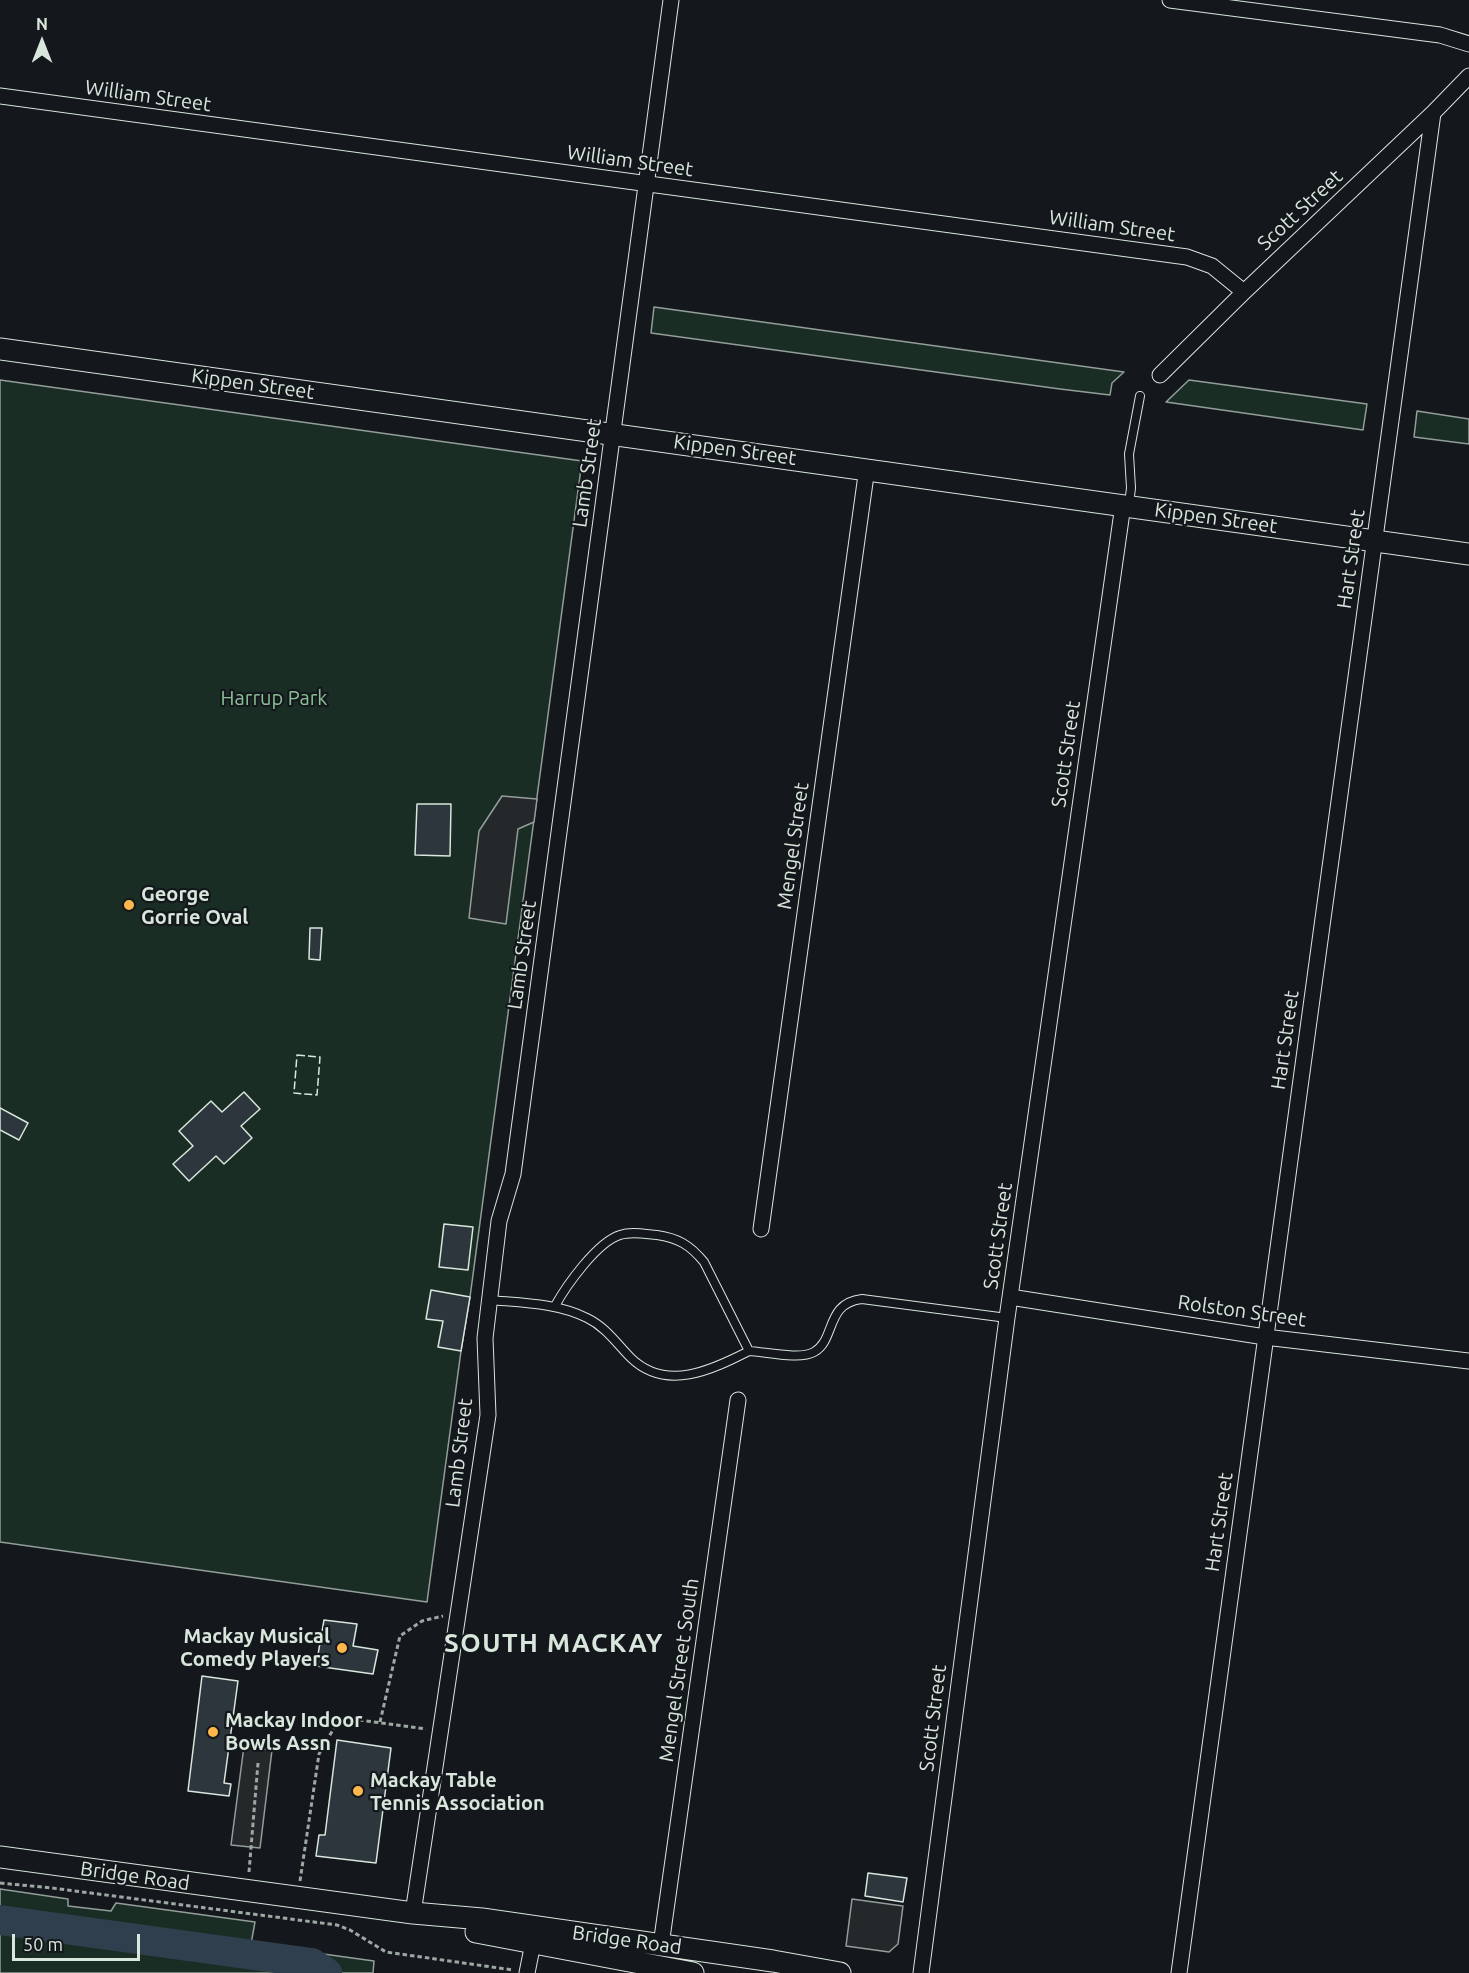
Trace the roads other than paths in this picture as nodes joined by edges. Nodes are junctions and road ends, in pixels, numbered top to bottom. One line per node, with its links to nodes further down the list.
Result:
1 (671, 0): 7 (street, Lamb Street)
2 (1170, 0): 3 (street)
3 (1469, 44)
4 (1469, 76): 6 (street, Scott Street)
5 (0, 96): 7 (street, William Street)
6 (1433, 113): 8 (street, Scott Street); 15 (street, Hart Street)
7 (647, 185): 8 (street, William Street); 12 (street, Lamb Street)
8 (1244, 292): 10 (street, Scott Street)
9 (0, 348): 12 (street, Kippen Street)
10 (1160, 375)
11 (1140, 396): 14 (lane, Scott Street)
12 (614, 434): 13 (street, Kippen Street); 19 (street, Lamb Street)
13 (867, 468): 14 (street, Kippen Street); 17 (street, Mengel Street)
14 (1126, 506): 15 (street, Kippen Street); 18 (street, Scott Street)
15 (1375, 540): 16 (street, Kippen Street); 22 (street, Hart Street)
16 (1469, 554)
17 (761, 1229)
18 (1010, 1297): 21 (street, Scott Street); 22 (street, Rolston Street)
19 (489, 1300): 20 (lane); 27 (street, Lamb Street)
20 (555, 1306): 23 (lane); 23 (lane)
21 (1007, 1318): 23 (lane); 34 (street, Scott Street)
22 (1265, 1336): 24 (street, Rolston Street); 35 (street, Hart Street)
23 (749, 1351)
24 (1469, 1360)
25 (738, 1400): 29 (street, Mengel Street South)
26 (0, 1857): 27 (street, Bridge Road)
27 (412, 1913): 28 (street, Bridge Road)
28 (535, 1935): 29 (street, Bridge Road); 30 (street, Bridge Road); 31 (street)
29 (661, 1945): 30 (street); 33 (street, Bridge Road)
30 (657, 1966): 32 (street, Bridge Road)
31 (527, 1972)
32 (693, 1973)
33 (840, 1973)
34 (921, 1973)
35 (1179, 1973)

